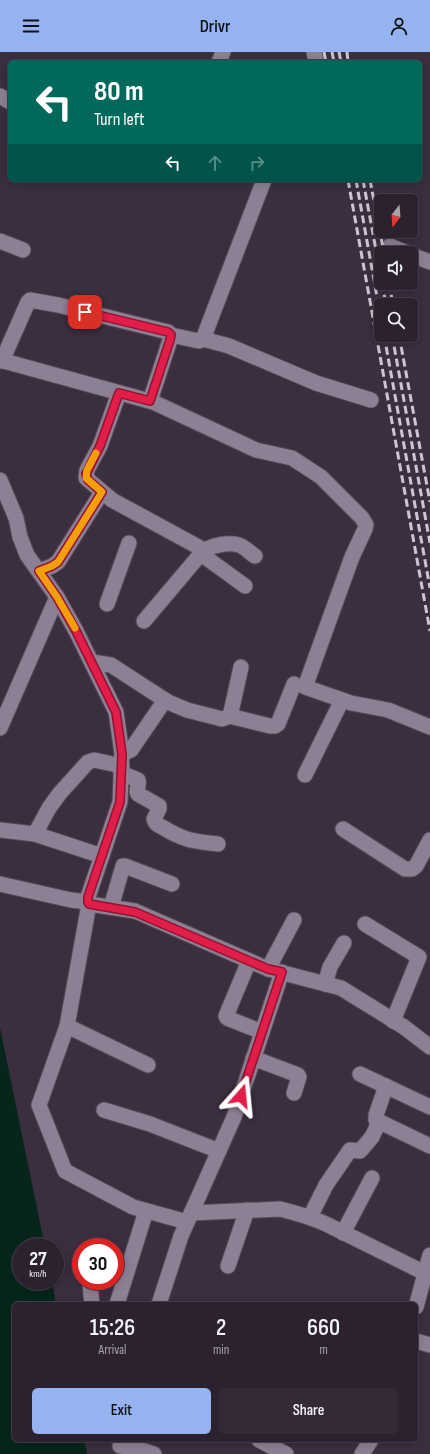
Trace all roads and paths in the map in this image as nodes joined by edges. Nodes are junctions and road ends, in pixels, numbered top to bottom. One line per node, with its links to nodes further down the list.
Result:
1 (263, 182): 7 (street)
2 (0, 241): 3 (street)
3 (23, 250)
4 (418, 258): 5 (street)
5 (430, 262)
6 (171, 335): 7 (street); 8 (street); 11 (street)
7 (204, 339): 10 (street)
8 (1, 361): 9 (street)
9 (119, 393): 11 (street); 13 (street)
10 (371, 400)
11 (150, 401): 28 (street)
12 (0, 480): 15 (street)
13 (102, 492): 17 (street); 19 (street)
14 (0, 510): 15 (street)
15 (16, 518): 19 (street)
16 (129, 543): 22 (street)
17 (202, 552): 18 (street); 20 (street); 23 (street)
18 (255, 556)
19 (39, 571): 21 (street)
20 (245, 586)
21 (57, 597): 24 (street); 31 (street)
22 (107, 604)
23 (144, 622)
24 (92, 662): 27 (street); 32 (street)
25 (242, 667): 29 (street)
26 (294, 684): 29 (street)
27 (165, 700): 29 (street); 32 (street)
28 (342, 700): 30 (street); 33 (street)
29 (229, 716)
30 (430, 727)
31 (0, 728)
32 (122, 764): 36 (street); 38 (street); 39 (street)
33 (305, 775)
34 (343, 829): 37 (street)
35 (0, 830): 36 (street)
36 (35, 834): 39 (street)
37 (430, 840)
38 (218, 844)
39 (102, 856): 42 (street)
40 (0, 884): 42 (street)
41 (172, 884): 43 (street)
42 (88, 903): 43 (street); 51 (street)
43 (111, 908): 47 (street)
44 (294, 920): 48 (street)
45 (365, 924): 50 (street)
46 (344, 943): 49 (street)
47 (249, 961): 48 (street); 52 (street)
48 (275, 971): 49 (street); 52 (street)
49 (325, 984): 50 (street)
50 (393, 1021): 53 (street)
51 (67, 1026): 55 (street); 66 (street)
52 (262, 1032): 54 (street)
53 (430, 1047)
54 (254, 1058): 58 (street); 63 (street)
55 (148, 1065)
56 (360, 1074): 57 (street)
57 (386, 1086): 59 (street); 61 (street)
58 (294, 1094)
59 (430, 1107)
60 (104, 1110): 63 (street)
61 (379, 1122): 62 (street); 68 (street)
62 (430, 1146)
63 (219, 1151): 67 (street)
64 (372, 1178): 69 (street)
65 (247, 1210): 67 (street); 68 (street); 71 (street)
66 (146, 1211): 67 (street); 75 (street)
67 (189, 1217): 76 (street)
68 (310, 1217): 69 (street)
69 (344, 1233): 72 (street)
70 (430, 1255): 72 (street)
71 (228, 1266)
72 (425, 1273): 77 (street)
73 (91, 1290): 74 (street)
74 (92, 1302)
75 (118, 1302)
76 (160, 1302)
77 (417, 1302)
78 (418, 1342): 79 (street)
79 (430, 1345)
80 (263, 1442): 84 (street)
81 (370, 1442): 85 (street)
82 (120, 1447): 83 (street)
83 (154, 1454)
84 (286, 1454)
85 (362, 1454)

